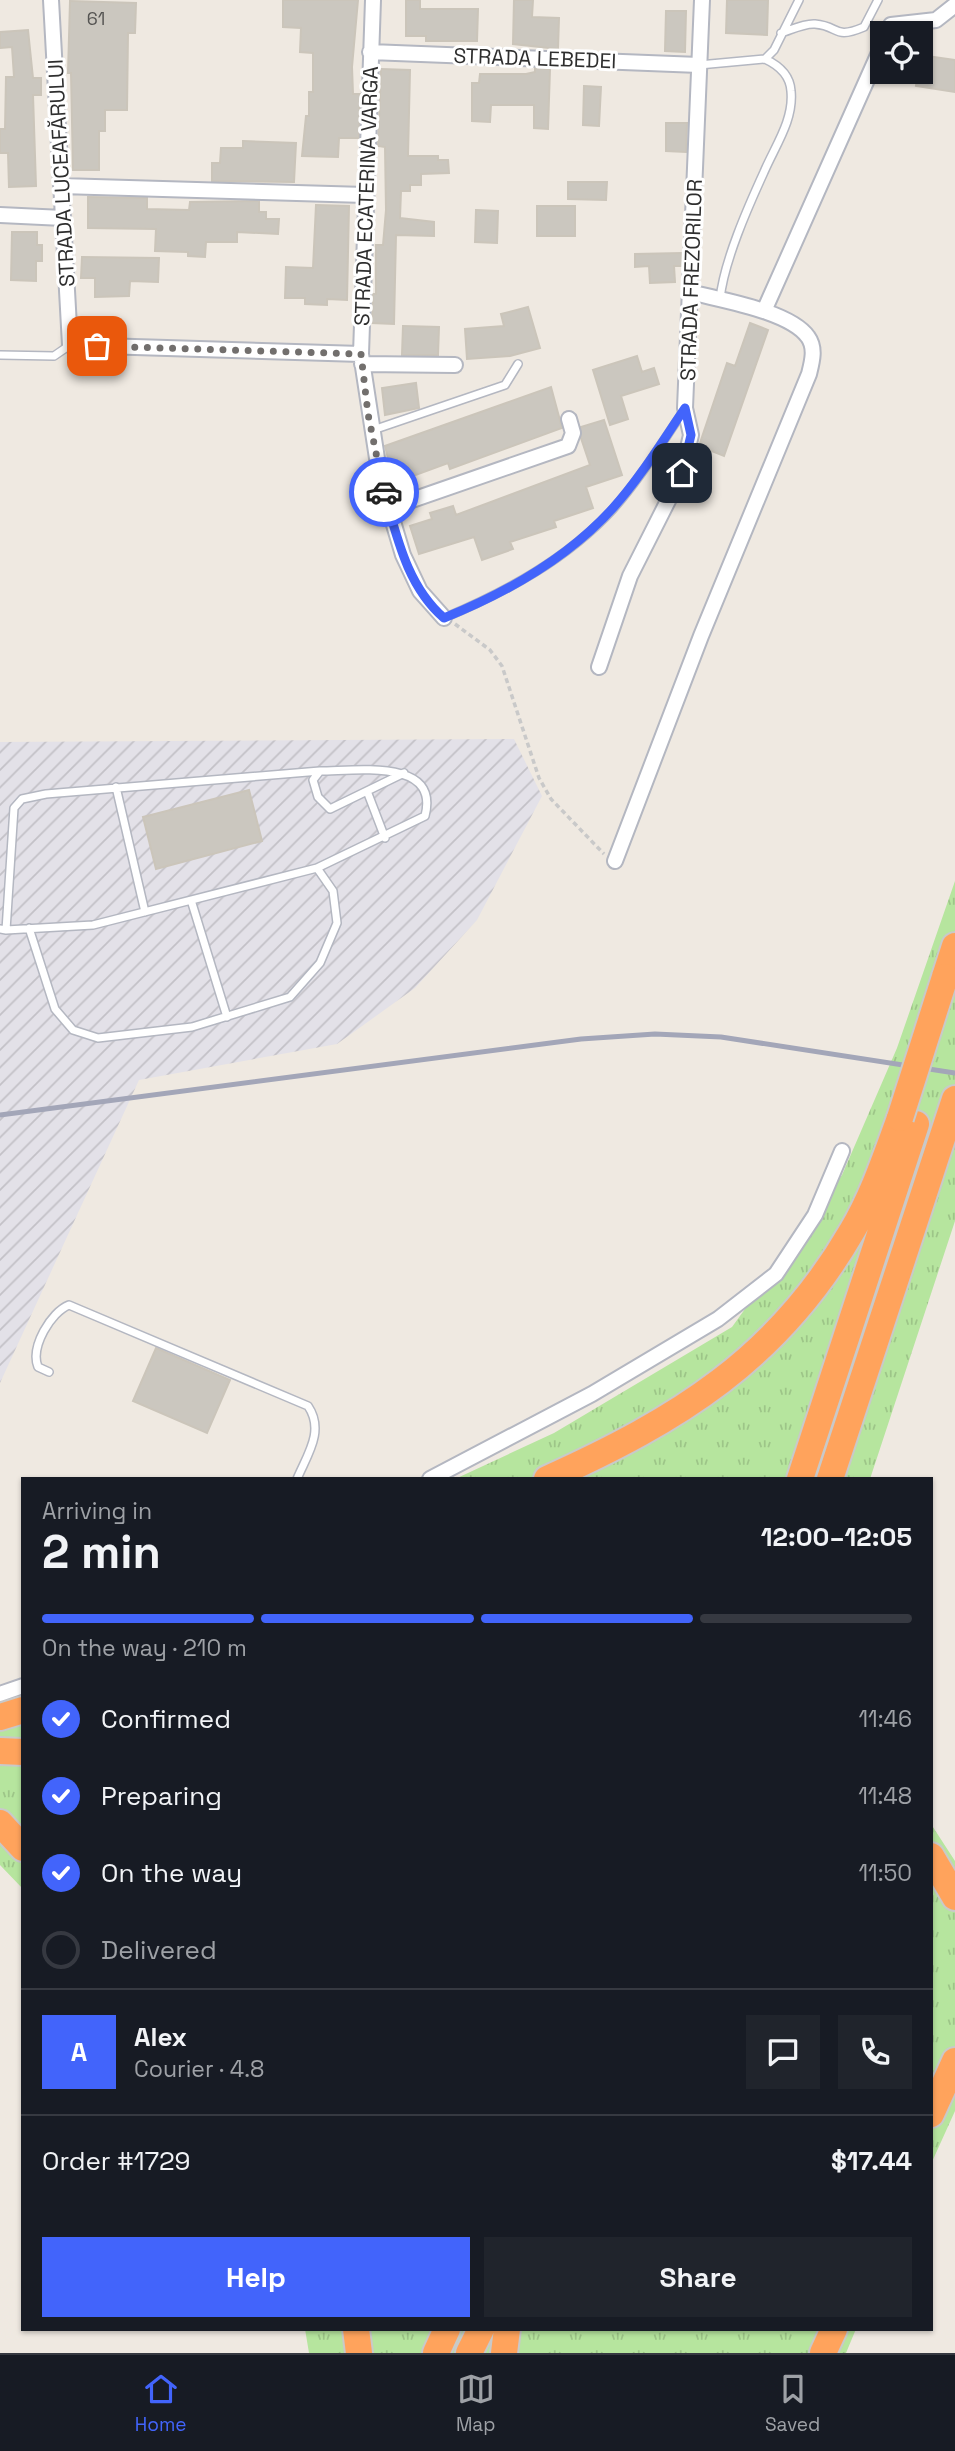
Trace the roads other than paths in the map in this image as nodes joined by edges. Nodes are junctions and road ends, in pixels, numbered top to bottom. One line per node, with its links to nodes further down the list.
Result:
1 (51, 0): 13 (street, STRADA LUCEAFĂRULUI)
2 (373, 0): 9 (street, STRADA ECATERINA VARGA)
3 (702, 0): 11 (street, STRADA FREZORILOR)
4 (799, 0): 8 (lane)
5 (878, 0): 8 (lane)
6 (955, 5): 7 (street)
7 (927, 21)
8 (780, 33): 10 (lane)
9 (370, 52): 11 (street, STRADA LEBEDEI); 14 (street, STRADA ECATERINA VARGA)
10 (765, 59): 11 (lane); 18 (lane)
11 (699, 65): 17 (street, STRADA FREZORILOR)
12 (870, 73): 19 (street)
13 (61, 186): 14 (street); 16 (street, STRADA LUCEAFĂRULUI)
14 (365, 195): 22 (street, STRADA ECATERINA VARGA)
15 (0, 215): 16 (street)
16 (63, 218): 20 (street, STRADA LUCEAFĂRULUI)
17 (691, 292): 18 (street); 25 (street, STRADA FREZORILOR)
18 (720, 300): 19 (street)
19 (764, 311): 36 (street)
20 (70, 345): 21 (lane); 22 (street, STRADA ECATERINA VARGA)
21 (0, 355)
22 (362, 359): 24 (street); 27 (street)
23 (518, 364): 27 (lane)
24 (456, 365)
25 (685, 408): 29 (lane); 30 (street, STRADA FREZORILOR)
26 (569, 419): 28 (street)
27 (371, 430): 28 (street)
28 (389, 508): 29 (street)
29 (444, 618)
30 (599, 667)
31 (320, 771): 32 (lane); 33 (lane); 34 (lane)
32 (404, 772): 34 (lane); 35 (lane)
33 (116, 787): 39 (lane); 41 (lane)
34 (367, 790): 35 (lane)
35 (385, 838): 37 (lane)
36 (615, 861)
37 (317, 868): 38 (lane); 44 (lane)
38 (191, 900): 39 (lane); 44 (lane)
39 (145, 912): 40 (lane)
40 (29, 928): 41 (lane); 44 (lane)
41 (3, 930)
42 (955, 946): 43 (highway)
43 (950, 989): 46 (highway)
44 (227, 1017)
45 (955, 1099): 47 (highway)
46 (908, 1120): 52 (highway); 53 (highway)
47 (950, 1139): 54 (highway); 55 (highway)
48 (842, 1151): 51 (street)
49 (49, 1372): 50 (lane)
50 (298, 1477)
51 (434, 1477)
52 (551, 1477)
53 (801, 1477)
54 (831, 1477)
55 (847, 1477)
56 (21, 1687): 57 (street)
57 (0, 1694)
58 (21, 1711): 59 (highway)
59 (0, 1717)
60 (0, 1752): 61 (highway)
61 (21, 1752)
62 (0, 1824): 63 (highway)
63 (21, 1846)
64 (933, 1859): 65 (highway)
65 (955, 1897)
66 (955, 2062): 67 (highway)
67 (933, 2111)
68 (356, 2331): 73 (highway)
69 (446, 2331): 74 (highway)
70 (480, 2331): 75 (highway)
71 (507, 2331): 76 (highway)
72 (833, 2331): 77 (highway)
73 (359, 2353)
74 (436, 2353)
75 (469, 2353)
76 (504, 2353)
77 (823, 2353)

